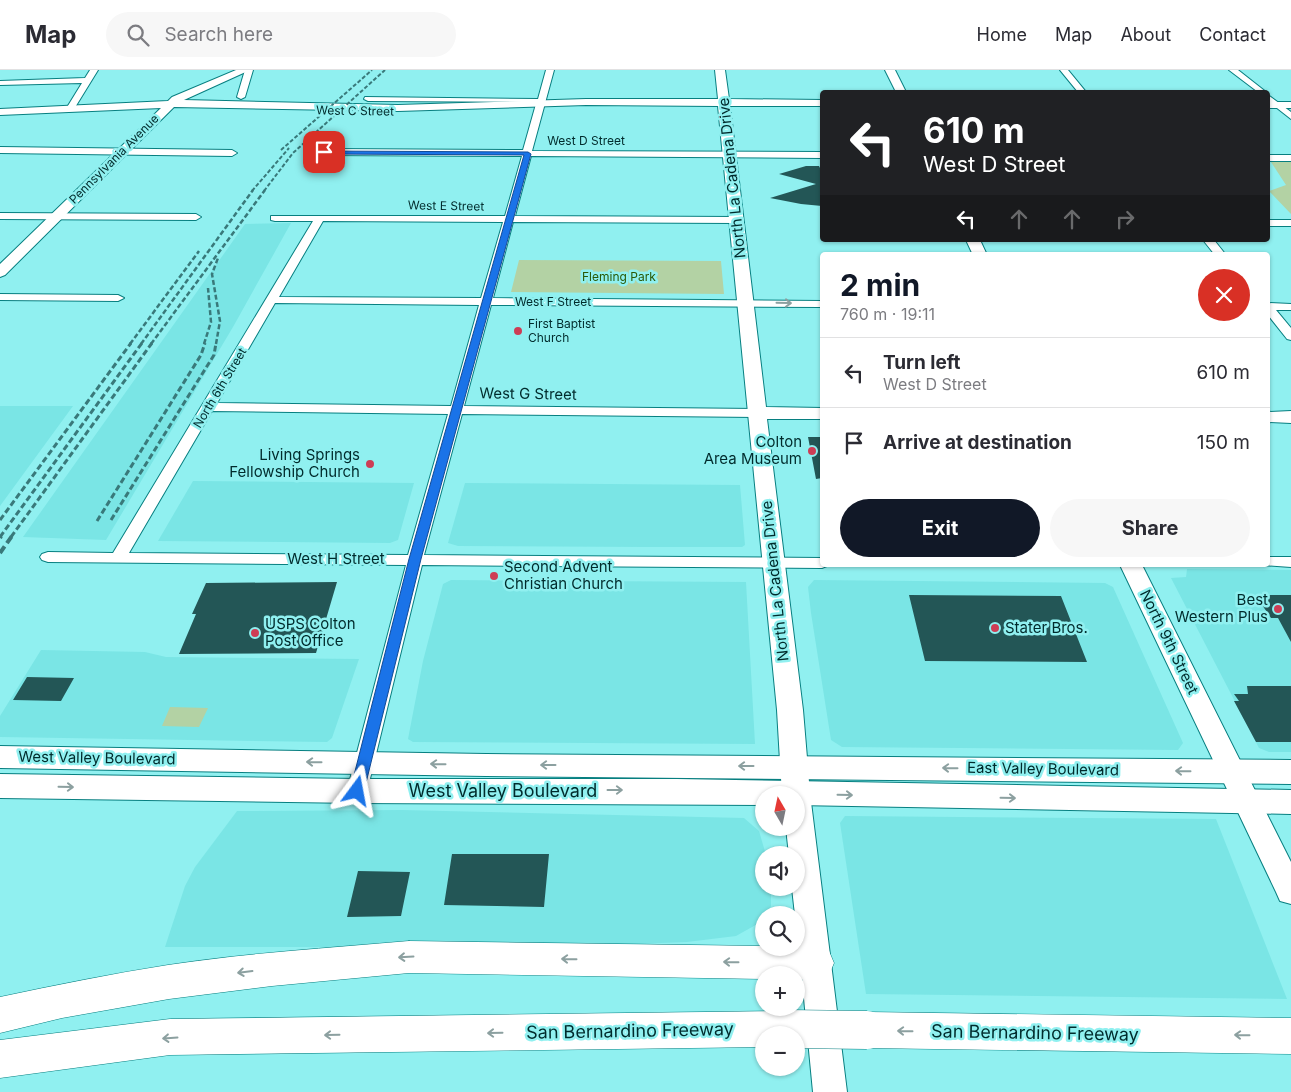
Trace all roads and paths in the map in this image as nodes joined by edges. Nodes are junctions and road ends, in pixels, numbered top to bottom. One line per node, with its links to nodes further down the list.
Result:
1 (94, 70): 9 (street)
2 (245, 70): 11 (street, Pennsylvania Avenue)
3 (249, 70): 15 (street)
4 (550, 70): 19 (street)
5 (720, 70): 17 (street, North La Cadena Drive)
6 (890, 70): 12 (street)
7 (1064, 70): 13 (street)
8 (1234, 70): 14 (street)
9 (87, 80): 10 (street); 24 (street)
10 (0, 83)
11 (200, 89): 21 (street); 22 (street, Pennsylvania Avenue)
12 (900, 90)
13 (1080, 90)
14 (1259, 90)
15 (241, 97)
16 (368, 99): 19 (street)
17 (723, 102): 19 (street, West C Street); 20 (street, West C Street); 32 (street, North La Cadena Drive)
18 (1271, 102): 23 (street); 26 (street)
19 (541, 103): 21 (street, West C Street); 22 (street, West C Street); 31 (street)
20 (820, 103)
21 (207, 104): 22 (street, West C Street)
22 (169, 105): 24 (street, West C Street); 28 (street, Pennsylvania Avenue)
23 (1291, 105)
24 (70, 109): 25 (street, West C Street)
25 (0, 112)
26 (1291, 116)
27 (0, 150): 28 (street)
28 (123, 151): 30 (street); 37 (street, Pennsylvania Avenue)
29 (324, 152): 31 (street, West D Street)
30 (232, 153)
31 (528, 154): 32 (street, West D Street); 41 (street)
32 (729, 155): 33 (street, West D Street); 42 (street, North La Cadena Drive)
33 (820, 155)
34 (1270, 158): 35 (street)
35 (1291, 158)
36 (0, 216): 37 (street)
37 (56, 216): 38 (street); 47 (street, Pennsylvania Avenue)
38 (196, 217)
39 (275, 218): 40 (street, West E Street)
40 (320, 218): 41 (street, West E Street); 50 (street, North 6th Street)
41 (510, 219): 42 (street, West E Street); 51 (street)
42 (736, 220): 52 (street, North La Cadena Drive)
43 (1270, 223): 44 (street)
44 (1291, 223)
45 (1210, 242): 46 (street)
46 (1218, 252)
47 (0, 272)
48 (0, 297): 49 (street)
49 (118, 298)
50 (272, 300): 51 (street, West F Street); 58 (street, North 6th Street)
51 (488, 302): 52 (street, West F Street); 59 (street)
52 (745, 303): 53 (street, West F Street, one-way to 53); 60 (street, North La Cadena Drive)
53 (820, 304)
54 (1291, 306): 55 (street)
55 (1270, 307)
56 (1270, 310): 57 (street)
57 (1291, 336)
58 (209, 407): 59 (street, West G Street); 65 (street, North 6th Street)
59 (457, 410): 60 (street, West G Street); 66 (street)
60 (757, 413): 61 (street); 69 (street, North La Cadena Drive)
61 (820, 413)
62 (1270, 417): 63 (street)
63 (1291, 417)
64 (48, 557): 65 (street, West H Street)
65 (118, 558): 66 (street, West H Street)
66 (415, 559): 69 (street, West H Street); 77 (street)
67 (1270, 562): 68 (street)
68 (1291, 562)
69 (774, 564): 70 (street, West H Street); 78 (street, North La Cadena Drive)
70 (820, 564)
71 (1132, 567): 75 (street, North 9th Street)
72 (0, 757): 73 (main road, West Valley Boulevard)
73 (94, 758): 74 (main road); 77 (main road, West Valley Boulevard, one-way to 73)
74 (0, 767)
75 (1232, 772): 76 (main road, East Valley Boulevard); 78 (main road, East Valley Boulevard, one-way to 78); 80 (street, North 9th Street)
76 (1291, 772)
77 (360, 777): 78 (main road, West Valley Boulevard); 79 (main road, West Valley Boulevard, one-way to 77)
78 (796, 780): 80 (main road, East Valley Boulevard, one-way to 80); 83 (street, North La Cadena Drive)
79 (0, 786)
80 (1247, 802): 81 (main road, East Valley Boulevard); 82 (street, North 9th Street)
81 (1291, 802)
82 (1291, 892)
83 (815, 963): 84 (highway, one-way to 84); 87 (street, North La Cadena Drive)
84 (0, 1015)
85 (1291, 1036): 86 (highway, San Bernardino Freeway, one-way to 86, bridge)
86 (0, 1059)
87 (830, 1092)

